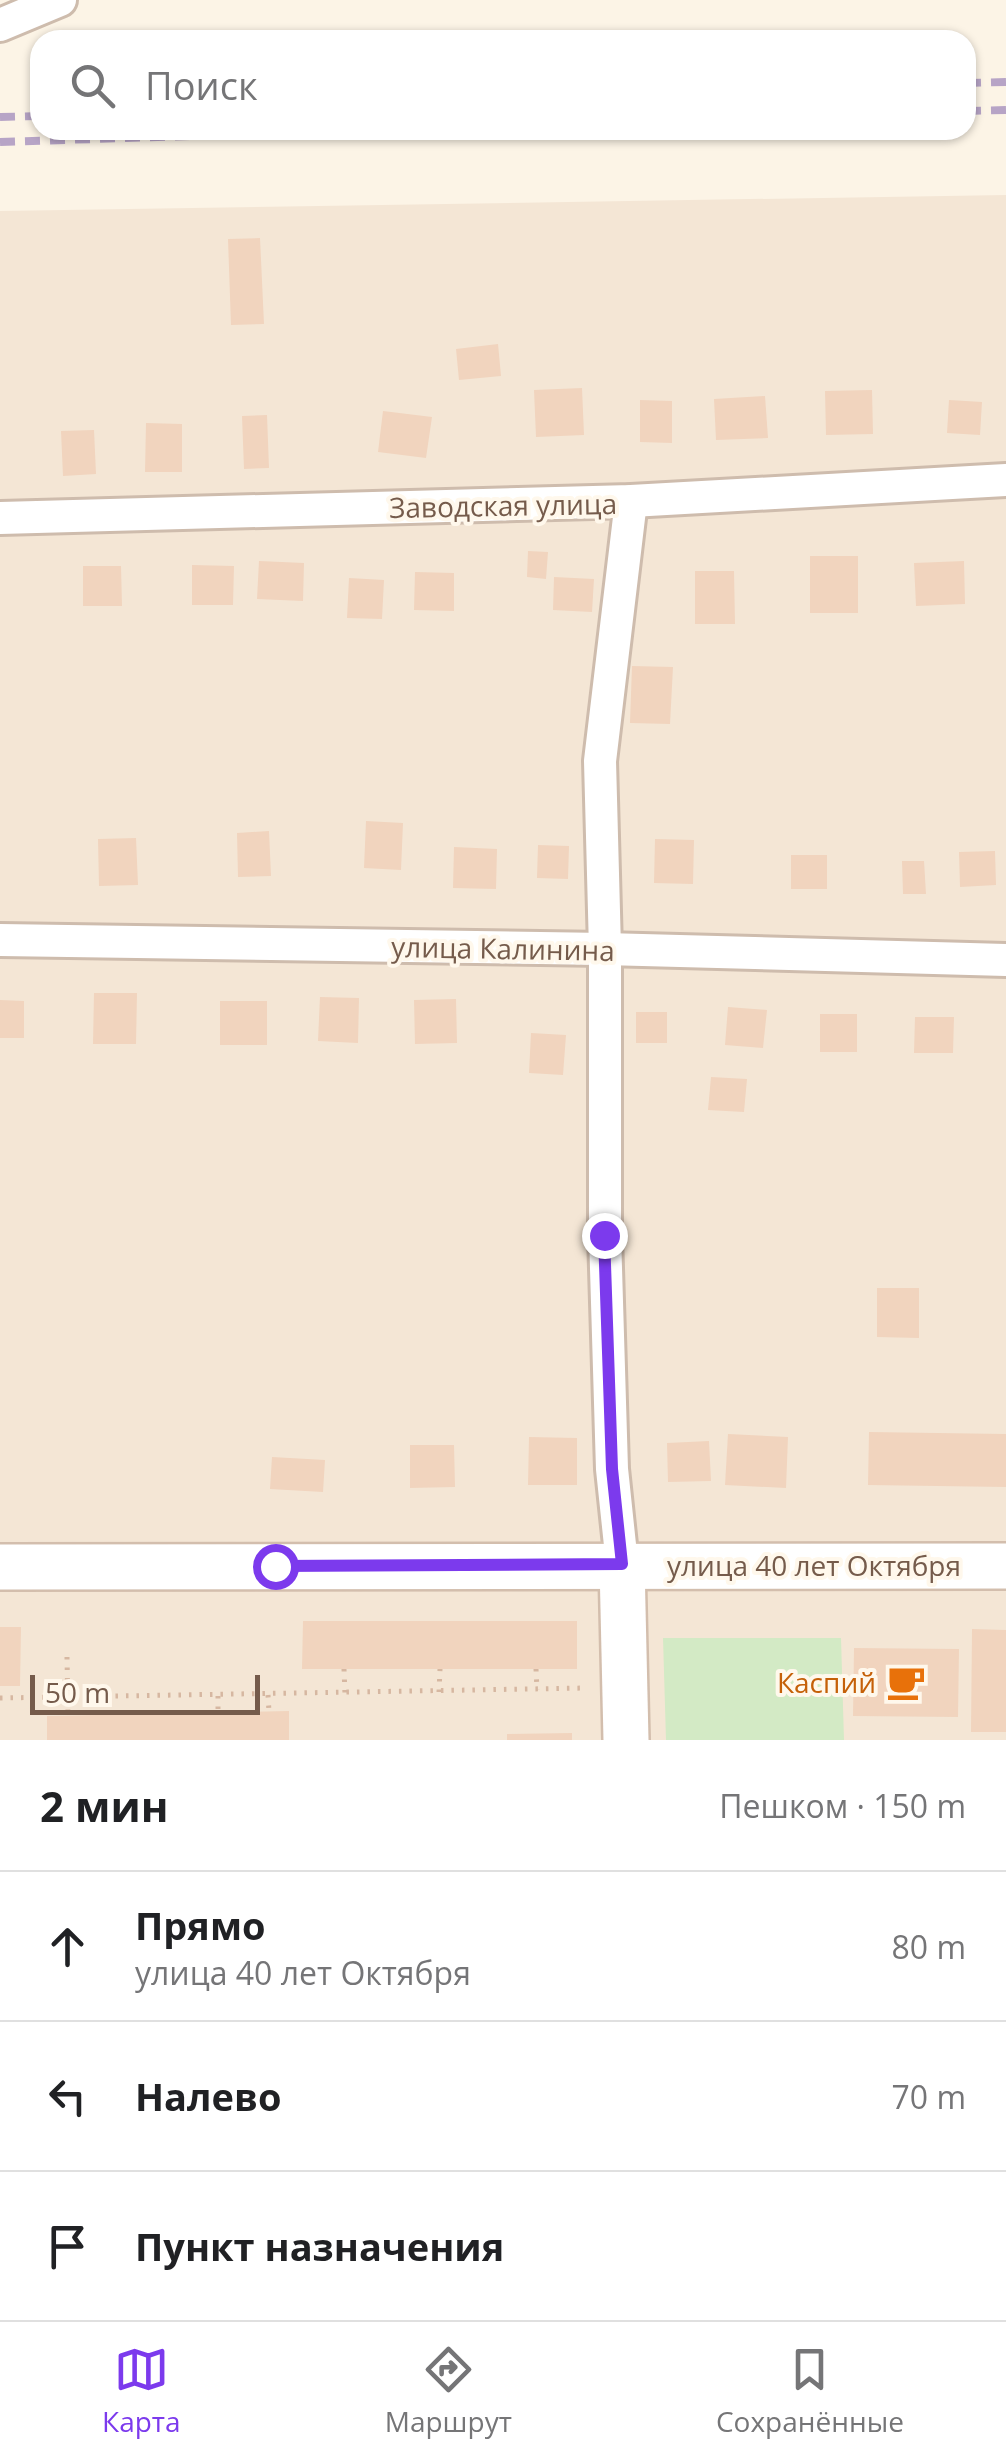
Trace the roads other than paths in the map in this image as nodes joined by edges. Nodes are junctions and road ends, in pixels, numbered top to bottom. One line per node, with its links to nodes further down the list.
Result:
1 (60, 0): 2 (street)
2 (0, 25)
3 (1006, 480): 4 (street, Заводская улица)
4 (631, 501): 5 (street, Заводская улица); 7 (street)
5 (0, 518)
6 (0, 940): 7 (street, улица Калинина)
7 (604, 949): 8 (street, улица Калинина); 9 (street)
8 (1006, 960)
9 (622, 1564): 10 (street, улица 40 лет Октября); 11 (street, улица 40 лет Октября); 12 (street)
10 (1006, 1566)
11 (0, 1568)
12 (626, 1740)

